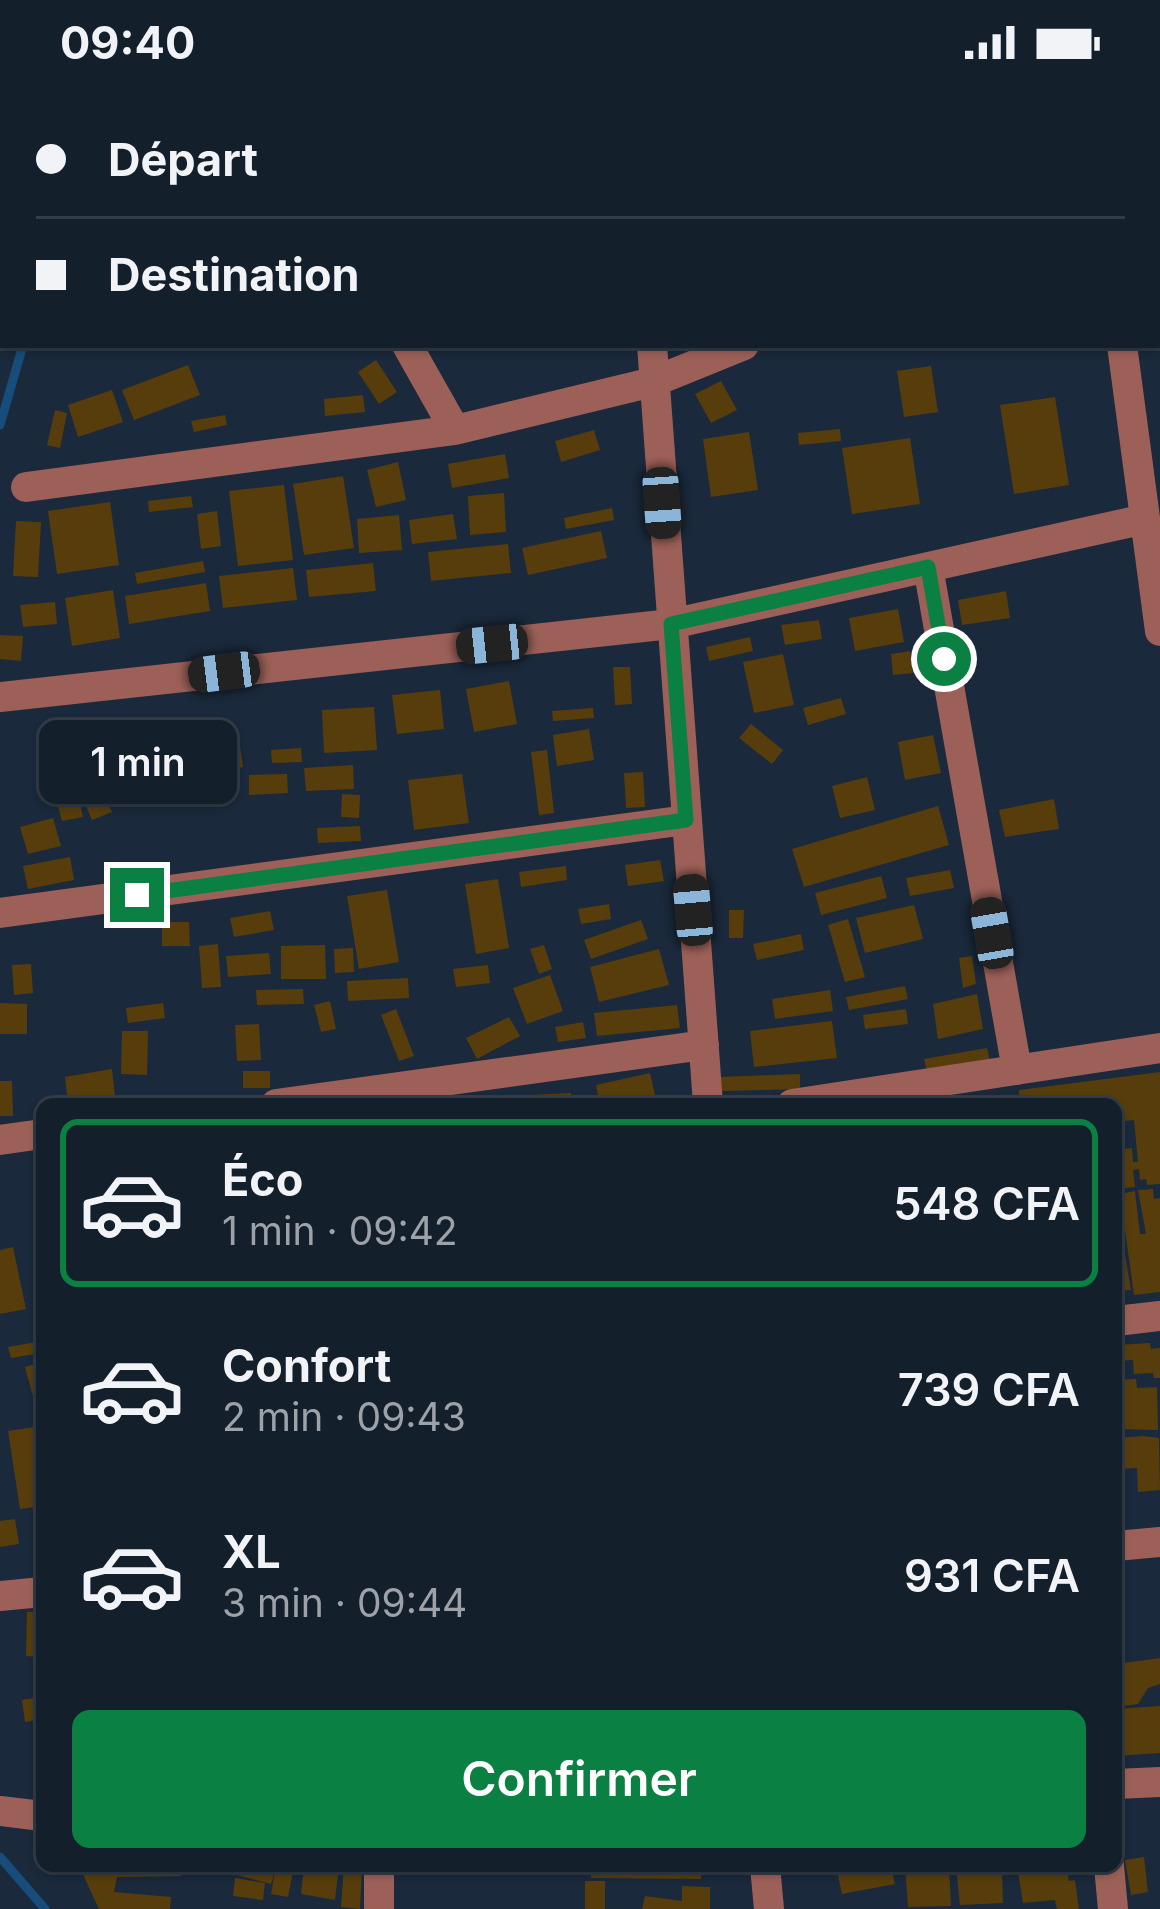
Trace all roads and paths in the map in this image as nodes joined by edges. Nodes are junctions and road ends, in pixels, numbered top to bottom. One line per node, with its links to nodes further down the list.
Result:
1 (409, 348): 6 (street)
2 (652, 348): 5 (street)
3 (736, 348): 5 (street)
4 (1122, 348): 8 (street)
5 (653, 382): 6 (street); 10 (street)
6 (455, 430): 7 (street)
7 (26, 487)
8 (1145, 519): 9 (street); 11 (street)
9 (928, 567): 10 (street); 17 (street)
10 (671, 624): 12 (street); 13 (street)
11 (1160, 631)
12 (0, 697)
13 (686, 820): 14 (street); 15 (street)
14 (0, 914)
15 (704, 1045): 18 (street); 20 (street)
16 (1160, 1048): 17 (street)
17 (1017, 1070): 21 (street)
18 (473, 1090): 19 (street)
19 (360, 1098)
20 (708, 1098)
21 (832, 1098)
22 (36, 1135): 23 (street)
23 (0, 1141)
24 (1160, 1316): 25 (street)
25 (1122, 1320)
26 (1160, 1542): 27 (street)
27 (1122, 1545)
28 (36, 1593): 29 (street)
29 (0, 1596)
30 (1160, 1782): 31 (street)
31 (1122, 1784)
32 (0, 1810): 33 (street)
33 (36, 1815)
34 (379, 1872): 37 (street)
35 (766, 1872): 38 (street)
36 (1110, 1872): 39 (street)
37 (379, 1909)
38 (769, 1909)
39 (1113, 1909)

